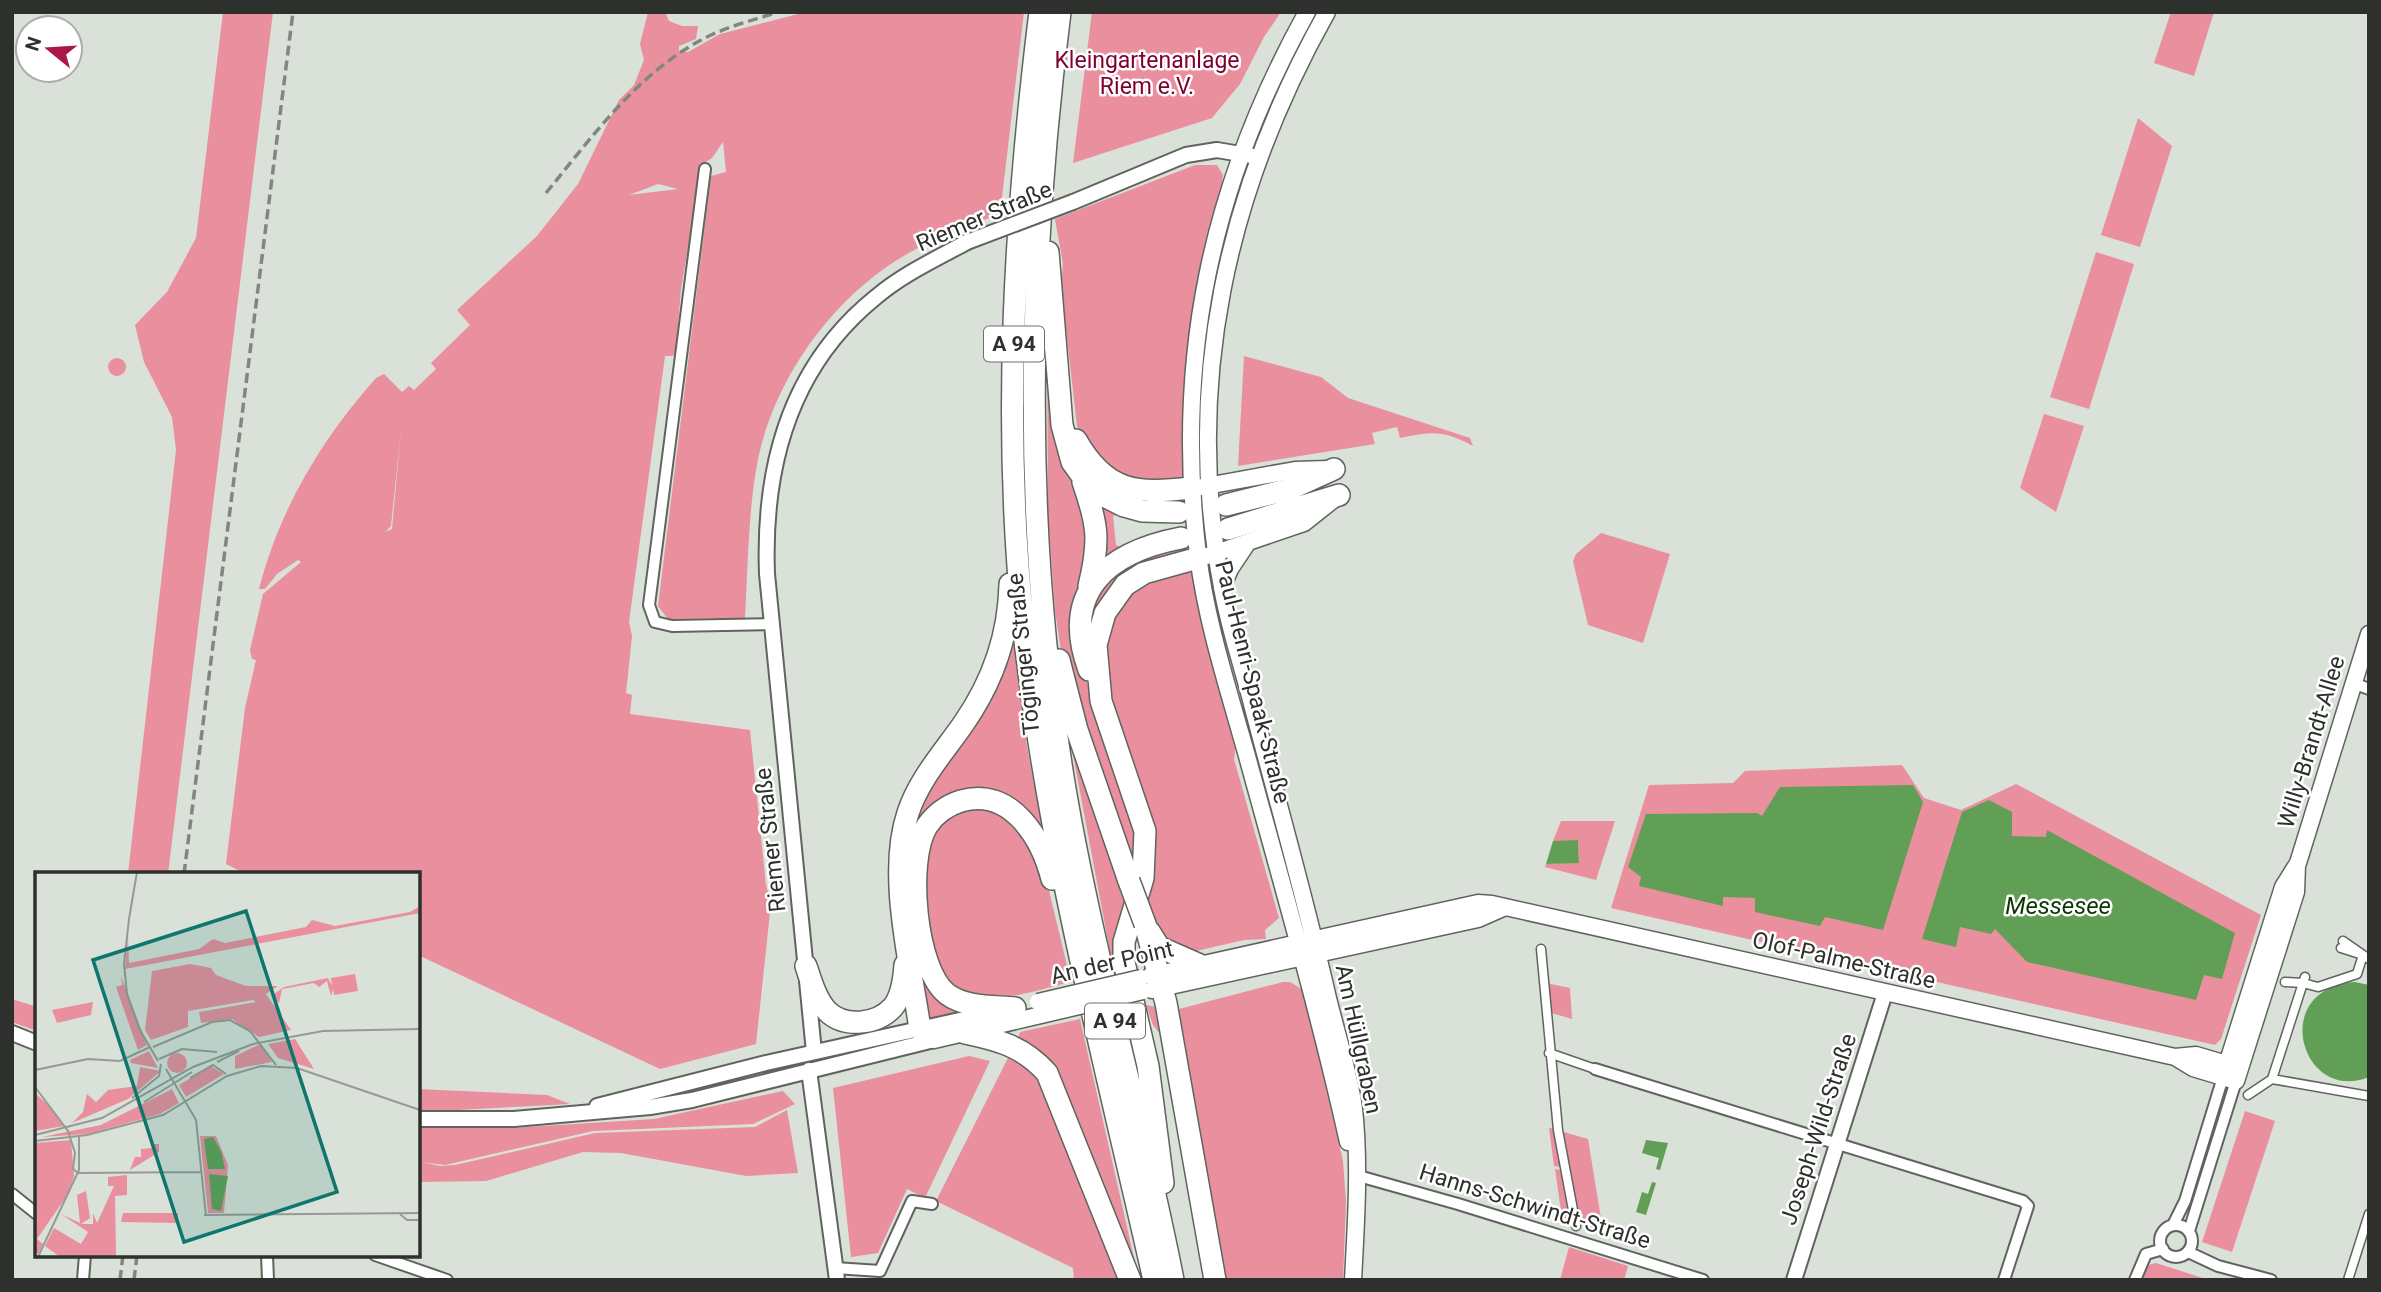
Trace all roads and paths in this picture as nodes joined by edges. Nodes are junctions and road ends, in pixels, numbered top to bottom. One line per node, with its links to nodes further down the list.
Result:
1 (1040, 12): 16 (highway, Töginger Straße / A 94)
2 (1059, 12): 8 (highway, Töginger Straße / A 94)
3 (1307, 12): 5 (main road, Paul-Henri-Spaak-Straße)
4 (1327, 12): 6 (main road, Paul-Henri-Spaak-Straße)
5 (1240, 154): 6 (street, Riemer Straße); 12 (main road, Paul-Henri-Spaak-Straße); 24 (street, Riemer Straße, bridge)
6 (1258, 157): 12 (main road, Paul-Henri-Spaak-Straße)
7 (705, 169): 24 (street)
8 (1041, 174): 9 (highway); 23 (highway, Töginger Straße / A 94)
9 (1060, 403): 11 (highway); 12 (highway)
10 (1334, 469): 12 (main road); 14 (highway)
11 (1083, 480): 15 (highway); 22 (highway)
12 (1201, 487): 20 (main road, Paul-Henri-Spaak-Straße)
13 (1339, 495): 17 (highway); 19 (main road)
14 (1226, 505)
15 (1179, 512)
16 (1017, 523): 33 (highway, Töginger Straße / A 94); 34 (highway)
17 (1228, 529)
18 (1181, 538): 22 (highway)
19 (1248, 542): 20 (main road); 21 (main road)
20 (1207, 556): 21 (main road, Paul-Henri-Spaak-Straße); 30 (main road, Paul-Henri-Spaak-Straße); 31 (highway)
21 (1222, 589): 29 (main road, Paul-Henri-Spaak-Straße)
22 (1087, 594): 31 (highway)
23 (1042, 606): 32 (highway, bridge); 73 (highway, Töginger Straße / A 94)
24 (772, 624): 40 (street, Riemer Straße)
25 (2369, 634): 26 (main road, Willy-Brandt-Allee)
26 (2364, 667): 27 (main road, Willy-Brandt-Allee)
27 (2353, 683): 28 (street); 56 (main road, Willy-Brandt-Allee)
28 (2369, 689)
29 (1248, 690): 30 (main road); 37 (main road, Paul-Henri-Spaak-Straße)
30 (1230, 694): 37 (main road, Paul-Henri-Spaak-Straße)
31 (1101, 701): 73 (highway)
32 (1144, 924): 39 (highway); 43 (highway)
33 (1074, 931): 45 (highway); 85 (highway, Töginger Straße / A 94)
34 (908, 942): 40 (highway); 49 (highway)
35 (2342, 945): 38 (street)
36 (1541, 948): 51 (street)
37 (1308, 949): 39 (main road, An der Point); 43 (main road, An der Point); 44 (main road, Olof-Palme-Straße); 64 (main road, Am Hüllgraben)
38 (2366, 957): 41 (street)
39 (1200, 965): 43 (main road, An der Point)
40 (806, 966): 52 (street, Riemer Straße)
41 (2304, 980): 42 (street); 57 (street)
42 (2285, 982)
43 (1151, 983): 46 (main road, An der Point, bridge); 87 (highway)
44 (1885, 993): 56 (main road, Olof-Palme-Straße); 63 (street, Joseph-Wild-Straße)
45 (1015, 1008): 46 (main road, An der Point); 49 (street, An der Point)
46 (1040, 1009): 48 (main road, An der Point)
47 (12, 1033): 50 (street)
48 (965, 1033): 49 (main road, An der Point); 84 (highway)
49 (927, 1035): 53 (street, An der Point)
50 (35, 1042)
51 (1549, 1053): 54 (street); 70 (street)
52 (818, 1054): 53 (street, An der Point); 55 (street); 60 (street, An der Point)
53 (846, 1054): 55 (street, An der Point)
54 (1595, 1069): 63 (street)
55 (809, 1070): 60 (street, An der Point); 61 (street, An der Point); 78 (street)
56 (2232, 1072): 69 (street); 71 (street)
57 (2272, 1079): 58 (street); 59 (street)
58 (2248, 1095)
59 (2369, 1096)
60 (624, 1099): 61 (street, An der Point)
61 (578, 1112): 62 (street, An der Point)
62 (420, 1119)
63 (1837, 1142): 90 (street, Joseph-Wild-Straße); 91 (street)
64 (1355, 1175): 88 (main road, Am Hüllgraben); 89 (street, Hanns-Schwindt-Straße)
65 (12, 1194): 67 (street)
66 (932, 1204): 80 (street)
67 (35, 1212)
68 (2369, 1214): 94 (street)
69 (2174, 1225): 71 (street); 72 (street)
70 (1576, 1226)
71 (2189, 1231): 74 (street)
72 (2162, 1249): 74 (street); 92 (street)
73 (1168, 1252): 86 (highway, Töginger Straße / A 94)
74 (2189, 1252): 79 (street)
75 (85, 1257): 81 (street)
76 (267, 1257): 82 (street)
77 (381, 1257): 83 (street)
78 (836, 1274): 80 (street)
79 (2234, 1274): 93 (street)
80 (878, 1275)
81 (83, 1280)
82 (268, 1280)
83 (447, 1280)
84 (1130, 1280)
85 (1154, 1280)
86 (1174, 1280)
87 (1215, 1280)
88 (1353, 1280)
89 (1703, 1280)
90 (1794, 1280)
91 (2004, 1280)
92 (2135, 1280)
93 (2271, 1280)
94 (2348, 1280)

